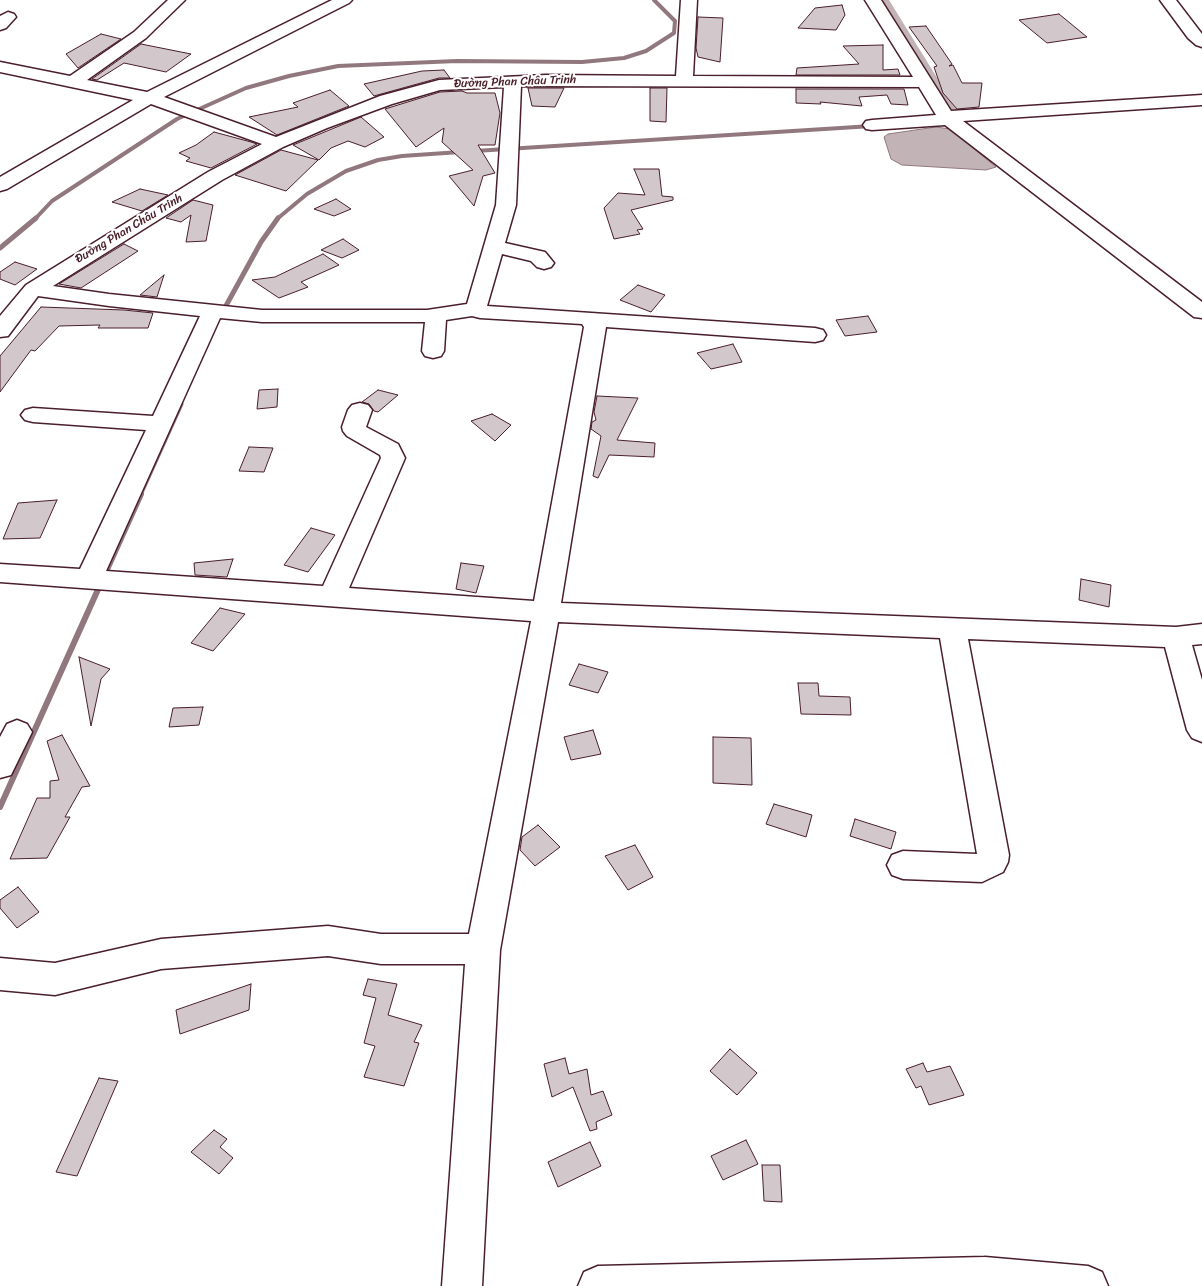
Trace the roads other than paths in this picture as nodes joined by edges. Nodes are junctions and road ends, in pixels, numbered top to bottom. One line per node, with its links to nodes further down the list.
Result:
1 (177, 0): 10 (street)
2 (344, 0): 12 (street)
3 (689, 0): 9 (street)
4 (873, 0): 11 (street)
5 (1168, 0): 6 (street)
6 (1202, 42)
7 (0, 67): 10 (street)
8 (513, 81): 9 (street, Đường Phan Châu Trinh); 16 (street, Đường Phan Châu Trinh); 18 (street)
9 (684, 81): 11 (street, Đường Phan Châu Trinh)
10 (73, 82): 12 (street)
11 (922, 82): 14 (street)
12 (149, 98): 16 (street); 17 (street)
13 (1201, 101): 14 (street)
14 (948, 118): 15 (street); 23 (street)
15 (872, 125)
16 (277, 143): 20 (street, Đường Phan Châu Trinh)
17 (0, 185)
18 (495, 247): 19 (street); 21 (street)
19 (544, 263)
20 (33, 289): 22 (street); 26 (street, Đường Phan Châu Trinh)
21 (476, 309): 24 (street); 25 (street)
22 (221, 311): 24 (street); 31 (street)
23 (1202, 312)
24 (436, 315): 28 (street)
25 (590, 319): 27 (street); 35 (street)
26 (0, 331)
27 (815, 335)
28 (433, 351)
29 (360, 410): 34 (street)
30 (33, 415): 31 (street)
31 (160, 424): 33 (street)
32 (0, 573): 33 (street)
33 (98, 580): 34 (street)
34 (332, 596): 35 (street)
35 (546, 612): 36 (street); 42 (street)
36 (952, 628): 37 (street); 41 (street)
37 (1189, 635): 38 (street)
38 (1202, 730)
39 (17, 732): 40 (street)
40 (0, 766)
41 (903, 865)
42 (483, 950): 43 (street); 45 (street)
43 (0, 974)
44 (1043, 1284): 46 (street); 47 (street)
45 (462, 1286)
46 (598, 1286)
47 (1088, 1286)

